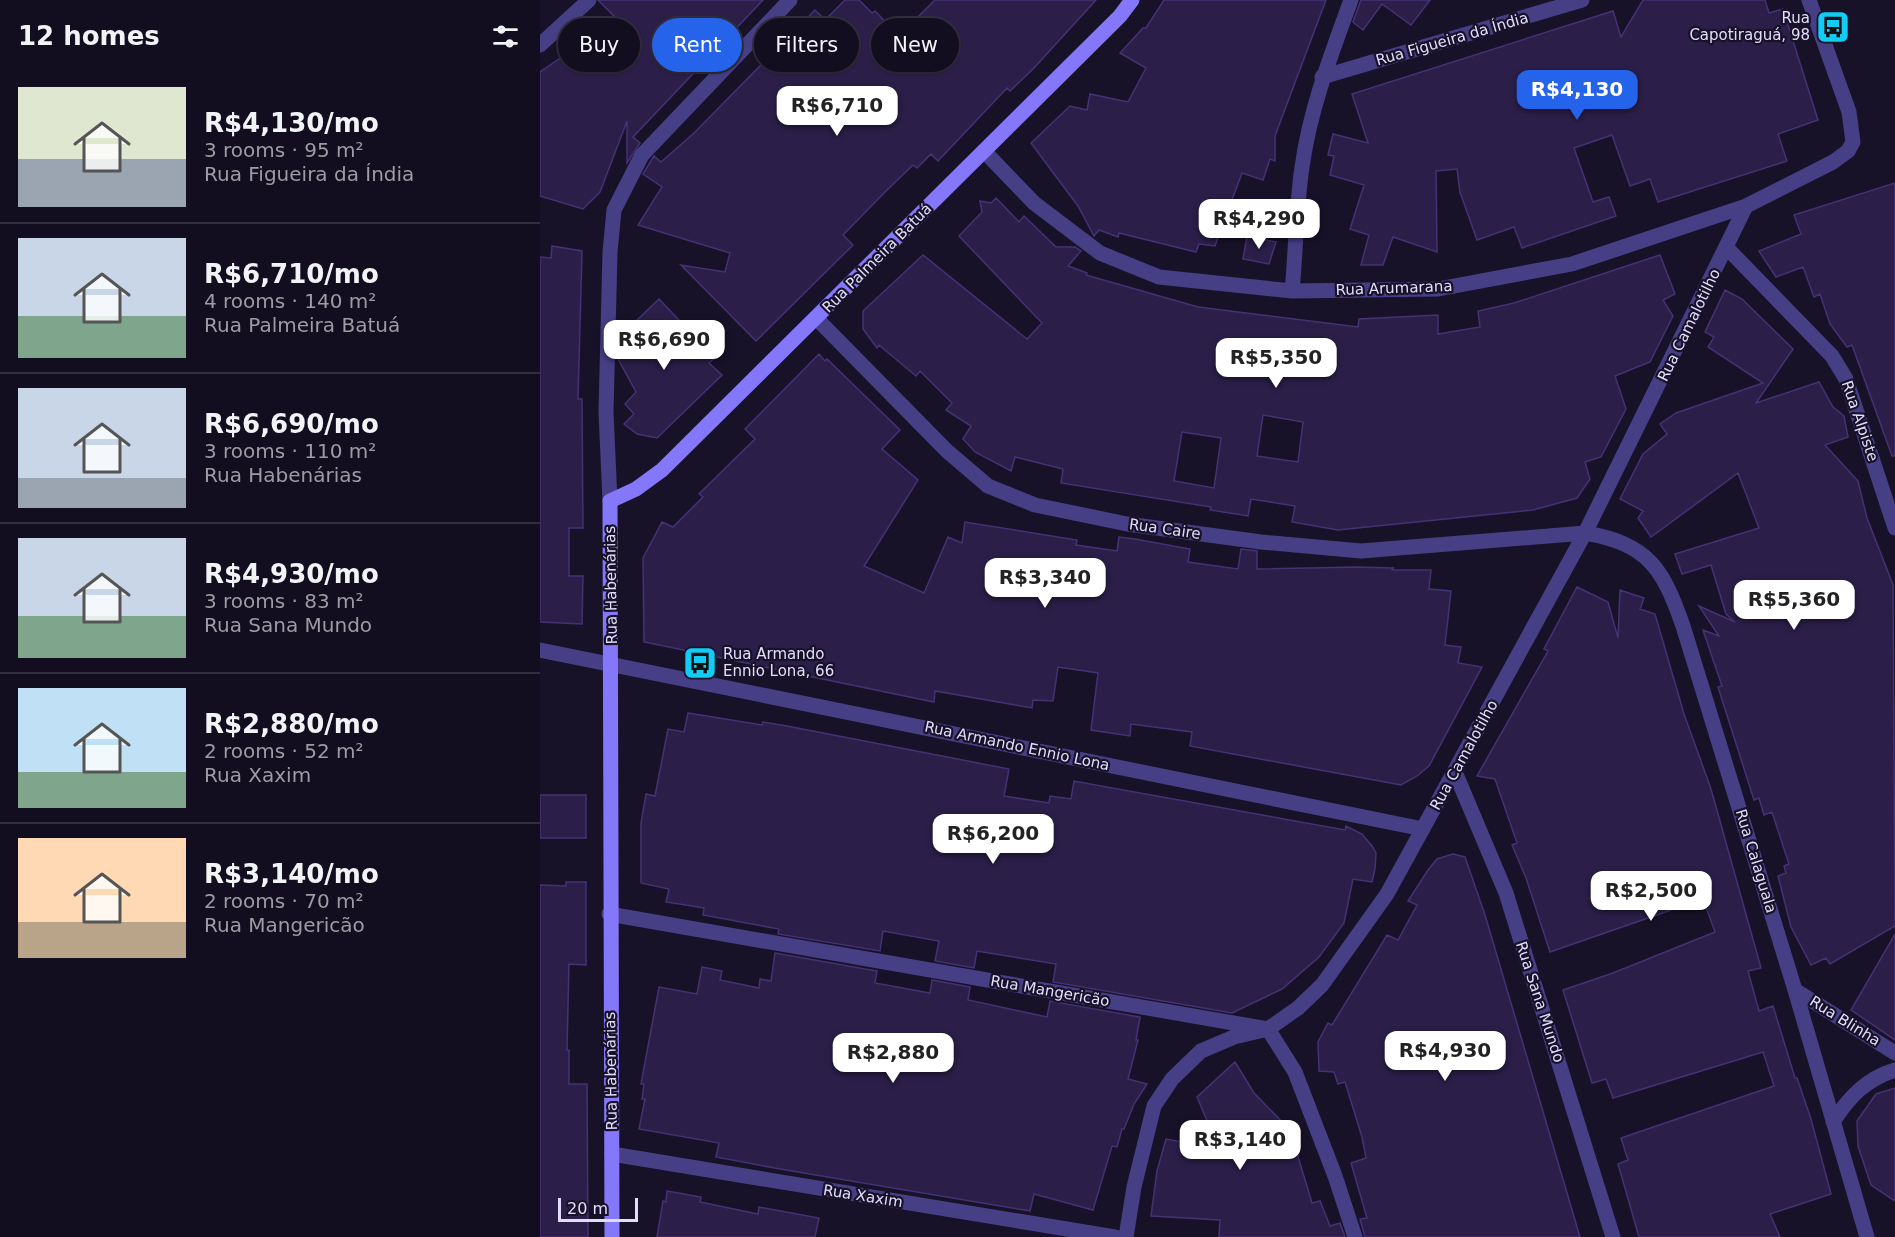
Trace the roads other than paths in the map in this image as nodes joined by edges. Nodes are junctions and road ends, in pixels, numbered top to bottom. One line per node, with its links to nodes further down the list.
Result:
1 (589, 0): 7 (street)
2 (790, 0): 14 (street, Rua Habenárias)
3 (1132, 0): 9 (street, Rua Palmeira Batuá)
4 (1352, 0): 8 (street)
5 (1582, 0): 8 (street, Rua Figueira da Índia)
6 (1809, 0): 10 (street, Rua Arumarana)
7 (540, 45)
8 (1322, 77): 12 (street)
9 (984, 152): 12 (street, Rua Arumarana); 13 (street, Rua Palmeira Batuá)
10 (1746, 206): 11 (street, Rua Camalotilho); 12 (street, Rua Arumarana)
11 (1728, 248): 15 (street, Rua Alpiste); 16 (street, Rua Camalotilho)
12 (1292, 291)
13 (817, 319): 14 (street, Rua Palmeira Batuá); 16 (street, Rua Caire)
14 (610, 501): 18 (street, Rua Habenárias)
15 (1895, 528)
16 (1585, 533): 19 (street, Rua Camalotilho); 22 (street, Rua Calaguala)
17 (540, 650): 18 (street, Rua Armando Ennio Lona)
18 (612, 663): 20 (street, Rua Armando Ennio Lona); 21 (street, Rua Habenárias)
19 (1455, 772): 20 (street, Rua Camalotilho); 32 (street, Rua Sana Mundo)
20 (1423, 829): 23 (street, Rua Camalotilho)
21 (609, 914): 23 (street, Rua Mangericão); 27 (street, Rua Habenárias)
22 (1795, 990): 24 (street, Rua Blinha); 26 (street, Rua Calaguala)
23 (1268, 1029): 30 (street, Rua Camalotilho); 31 (street)
24 (1895, 1053)
25 (1895, 1070): 26 (street)
26 (1833, 1122): 33 (street, Rua Calaguala)
27 (612, 1154): 28 (street, Rua Habenárias); 29 (street, Rua Xaxim)
28 (612, 1237)
29 (1115, 1237)
30 (1126, 1237)
31 (1355, 1237)
32 (1612, 1237)
33 (1867, 1237)

